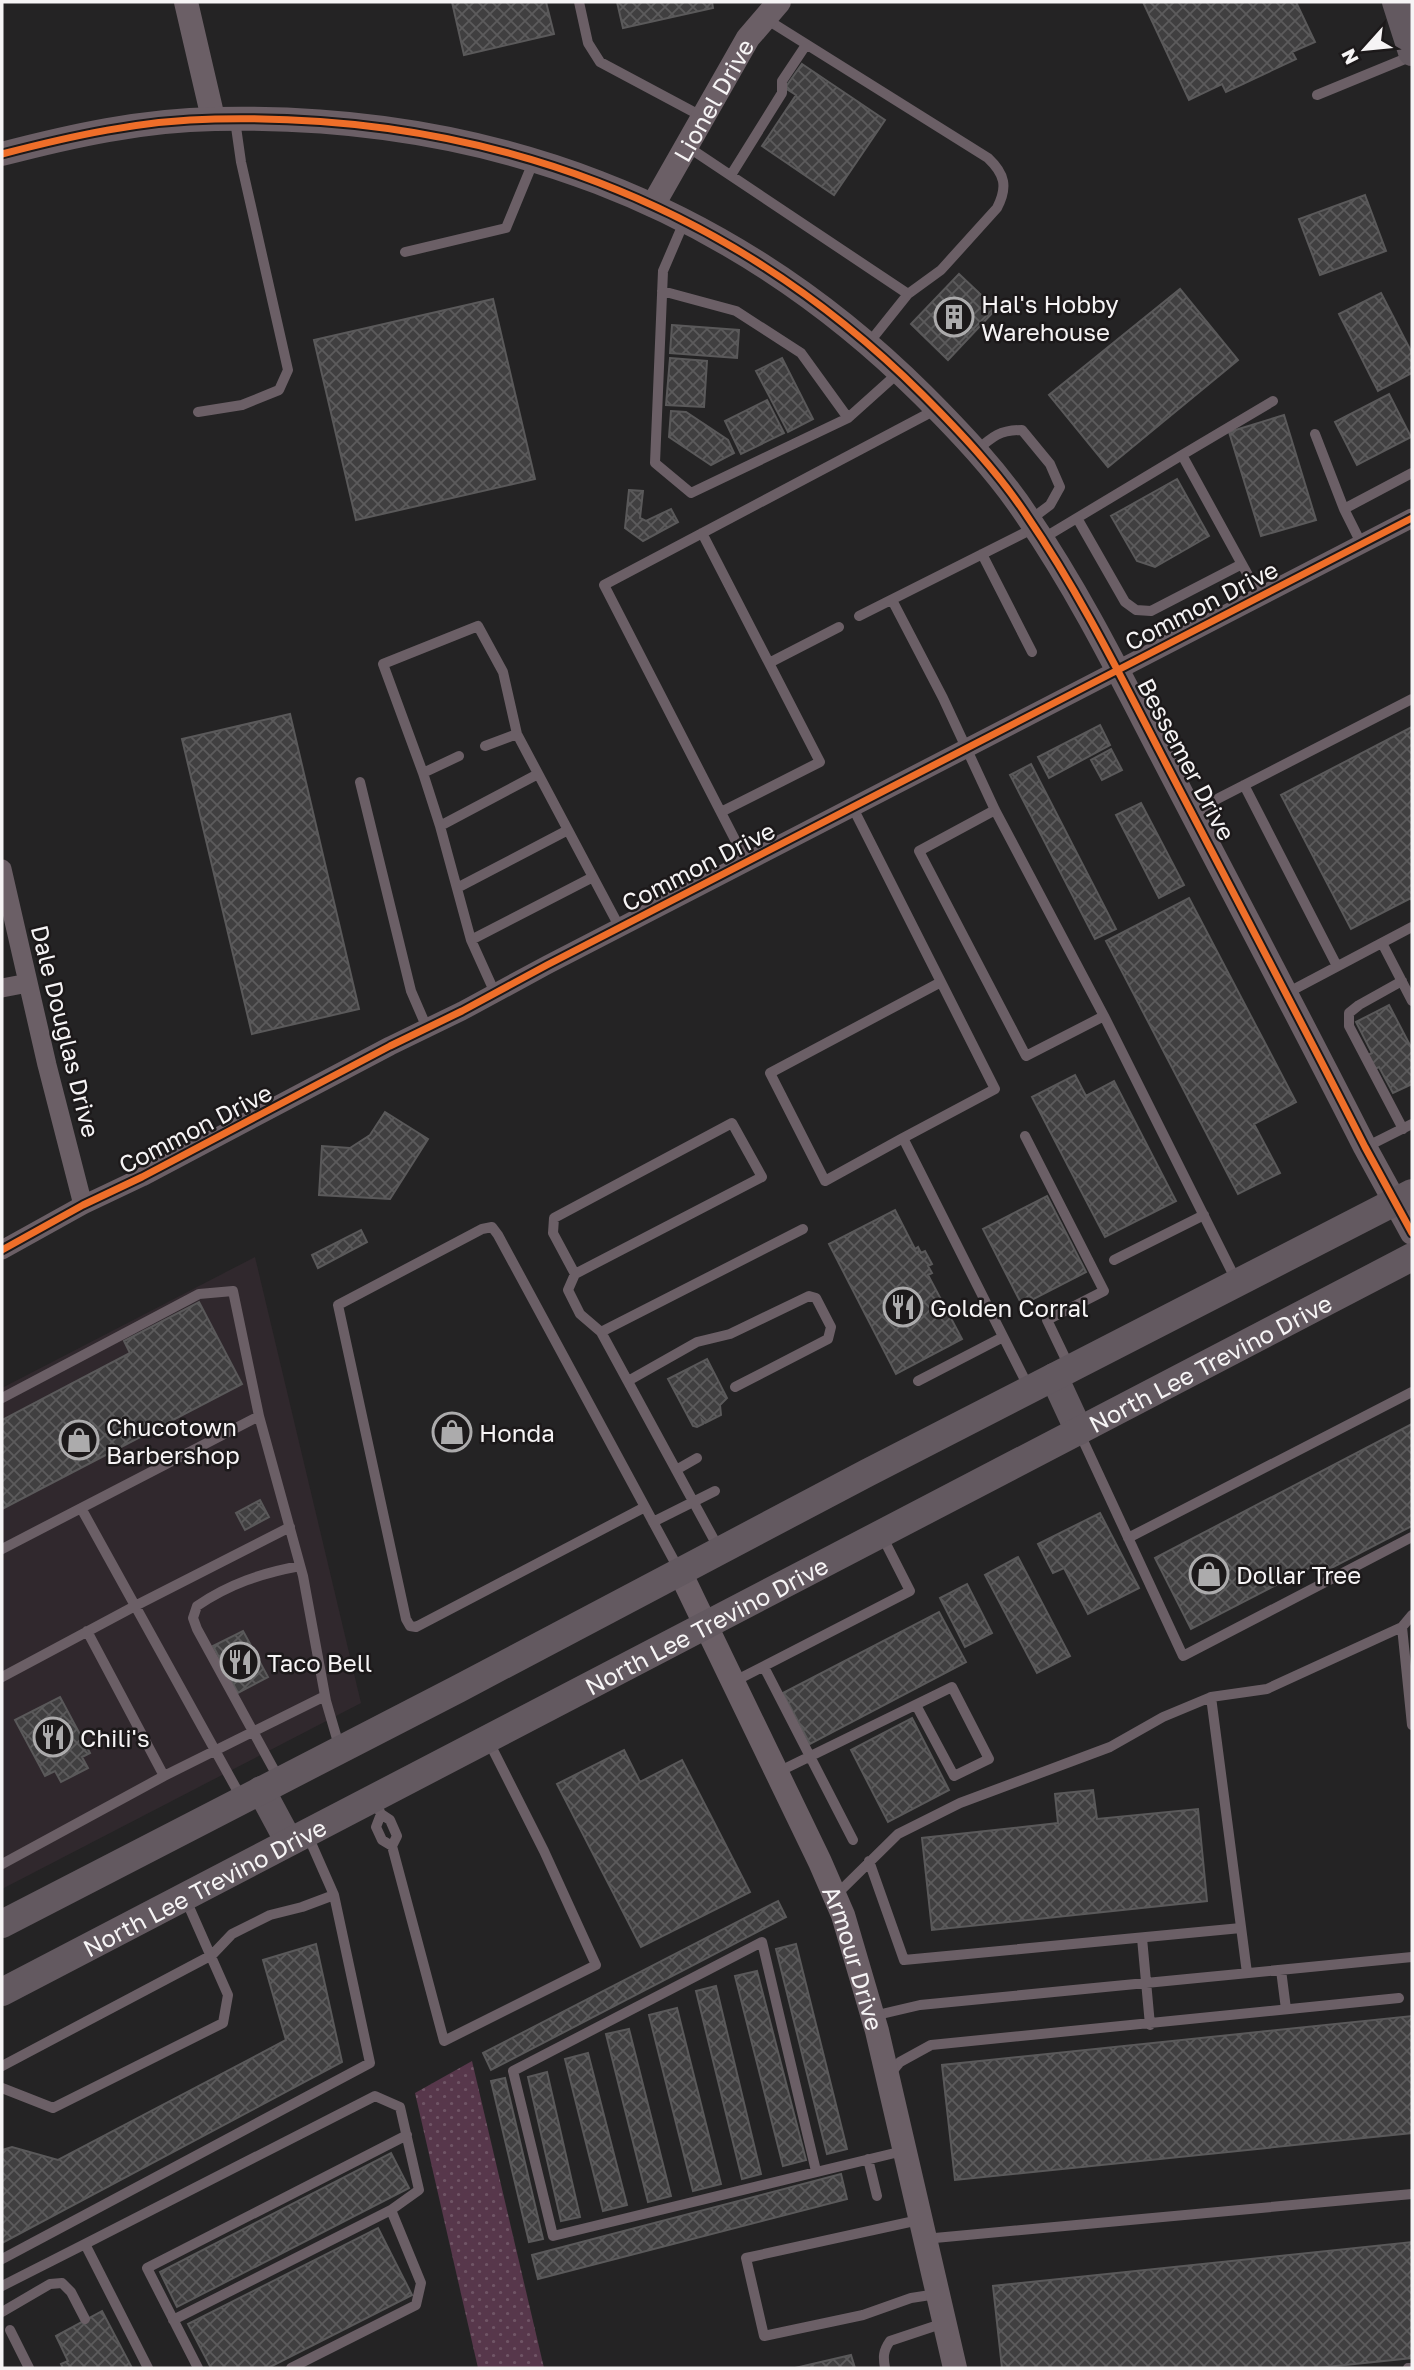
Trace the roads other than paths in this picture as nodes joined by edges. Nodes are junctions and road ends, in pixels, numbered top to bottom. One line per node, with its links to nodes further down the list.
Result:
1 (186, 2): 9 (street)
2 (579, 2): 8 (lane)
3 (1396, 2): 6 (main road)
4 (772, 10): 5 (lane); 8 (street, Lionel Drive)
5 (806, 45): 13 (lane); 18 (lane)
6 (1412, 54): 7 (lane)
7 (1317, 95)
8 (704, 117): 10 (street, Lionel Drive)
9 (224, 119): 11 (street, Bessemer Drive); 12 (street, Bessemer Drive); 23 (lane)
10 (687, 146): 13 (lane); 14 (street, Lionel Drive)
11 (2, 154)
12 (534, 160): 14 (street, Bessemer Drive); 16 (lane)
13 (731, 175): 18 (lane)
14 (653, 205): 15 (street, Bessemer Drive)
15 (685, 220): 17 (lane); 19 (street, Bessemer Drive)
16 (405, 252)
17 (662, 291): 24 (lane); 24 (lane)
18 (908, 294): 19 (lane)
19 (868, 344): 20 (street, Bessemer Drive)
20 (900, 371): 22 (street, Bessemer Drive); 24 (lane)
21 (1273, 401): 27 (lane)
22 (938, 409): 26 (street, Bessemer Drive); 33 (lane)
23 (198, 412)
24 (848, 418)
25 (1315, 434): 29 (lane)
26 (976, 452): 32 (street, Bessemer Drive); 32 (lane)
27 (1182, 455): 30 (lane); 36 (lane)
28 (1412, 473): 29 (lane)
29 (1344, 509): 34 (lane)
30 (1077, 518): 32 (lane); 36 (lane)
31 (1412, 518): 34 (street, Common Drive)
32 (1035, 529): 35 (lane); 43 (street, Bessemer Drive)
33 (702, 533): 42 (lane); 55 (lane)
34 (1362, 545): 37 (street, Common Drive)
35 (982, 554): 38 (lane); 41 (lane)
36 (1242, 564): 37 (lane)
37 (1260, 597): 43 (street, Common Drive)
38 (892, 600): 39 (lane); 47 (lane)
39 (859, 617)
40 (839, 627): 42 (lane)
41 (1032, 652)
42 (769, 663): 55 (lane)
43 (1118, 669): 47 (street, Common Drive); 56 (street, Bessemer Drive)
44 (1412, 699): 52 (lane)
45 (517, 734): 46 (lane); 49 (lane); 50 (lane)
46 (485, 746)
47 (965, 749): 53 (street, Common Drive); 54 (lane)
48 (458, 755): 49 (lane)
49 (423, 773): 57 (lane)
50 (538, 774): 57 (lane); 58 (lane)
51 (360, 782): 76 (lane)
52 (1244, 785): 56 (lane); 67 (lane)
53 (853, 808): 59 (street, Common Drive); 69 (lane)
54 (995, 810): 75 (lane); 75 (lane)
55 (721, 812): 59 (lane)
56 (1193, 813): 73 (street, Bessemer Drive)
57 (440, 826): 62 (lane)
58 (568, 830): 61 (lane); 62 (lane)
59 (747, 863): 64 (street, Common Drive)
60 (2, 869): 70 (street, Dale Douglas Drive)
61 (593, 877): 64 (lane); 65 (lane)
62 (457, 888): 65 (lane)
63 (1412, 927): 66 (lane)
64 (620, 928): 72 (street, Common Drive)
65 (471, 940): 72 (lane)
66 (1381, 943): 67 (lane); 68 (lane)
67 (1337, 967): 73 (lane)
68 (1402, 981): 74 (lane); 77 (lane)
69 (941, 982): 79 (lane); 79 (lane)
70 (28, 983): 71 (street); 82 (street, Dale Douglas Drive)
71 (2, 988)
72 (495, 993): 76 (street, Common Drive)
73 (1287, 993): 80 (street, Bessemer Drive)
74 (1412, 1001)
75 (1104, 1016): 83 (lane)
76 (427, 1028): 82 (street, Common Drive)
77 (1408, 1126): 80 (lane)
78 (1025, 1136): 93 (lane)
79 (903, 1138): 92 (lane)
80 (1365, 1147): 81 (street, Bessemer Drive)
81 (1404, 1197): 85 (street, Bessemer Drive); 90 (main road)
82 (83, 1205): 86 (street, Common Drive)
83 (1204, 1215): 88 (lane); 90 (lane)
84 (803, 1229): 91 (lane)
85 (1412, 1233)
86 (2, 1250)
87 (1412, 1257): 100 (main road, North Lee Trevino Drive)
88 (1114, 1260)
89 (575, 1274): 89 (lane); 91 (lane)
90 (1237, 1282): 93 (main road)
91 (601, 1332): 94 (lane)
92 (1003, 1337): 93 (lane); 95 (lane)
93 (1051, 1378): 100 (main road); 113 (main road)
94 (628, 1381): 96 (lane); 102 (lane)
95 (918, 1381)
96 (735, 1387)
97 (1412, 1392): 111 (lane)
98 (2, 1398): 99 (lane)
99 (259, 1416): 106 (lane); 108 (lane)
100 (1079, 1431): 109 (main road, North Lee Trevino Drive); 111 (lane)
101 (697, 1458): 102 (lane)
102 (676, 1470): 104 (lane)
103 (715, 1491): 104 (lane)
104 (694, 1502): 107 (lane); 113 (lane)
105 (645, 1507): 105 (lane); 107 (lane)
106 (81, 1508): 112 (lane); 116 (lane)
107 (653, 1522): 115 (lane)
108 (290, 1527): 114 (lane); 116 (lane)
109 (881, 1534): 118 (main road, North Lee Trevino Drive); 121 (lane)
110 (1412, 1537): 111 (lane)
111 (1128, 1538)
112 (2, 1549)
113 (720, 1551): 115 (main road)
114 (300, 1566): 124 (lane); 128 (lane)
115 (680, 1572): 118 (street, Armour Drive); 130 (main road)
116 (135, 1606): 120 (lane); 131 (lane)
117 (1412, 1615): 119 (lane)
118 (706, 1625): 123 (street, Armour Drive); 129 (main road, North Lee Trevino Drive)
119 (1402, 1627): 125 (lane); 127 (lane)
120 (87, 1631): 122 (lane); 134 (lane)
121 (764, 1667): 123 (lane); 132 (lane)
122 (2, 1677)
123 (732, 1683): 133 (street, Armour Drive)
124 (325, 1696): 128 (lane); 130 (lane)
125 (1211, 1697): 140 (lane); 146 (lane)
126 (916, 1705): 126 (lane); 132 (lane)
127 (1412, 1725)
128 (253, 1732): 131 (lane); 135 (lane)
129 (488, 1739): 136 (main road, North Lee Trevino Drive); 139 (lane)
130 (340, 1749): 135 (main road)
131 (215, 1751): 134 (lane); 135 (lane)
132 (811, 1756): 133 (lane); 138 (lane)
133 (778, 1773): 144 (street, Armour Drive)
134 (164, 1776): 141 (lane)
135 (261, 1790): 137 (main road); 145 (main road)
136 (377, 1806): 137 (main road, North Lee Trevino Drive); 139 (lane); 139 (lane)
137 (298, 1837): 142 (lane); 143 (main road, North Lee Trevino Drive)
138 (853, 1840)
139 (392, 1846)
140 (869, 1861): 144 (lane); 147 (lane)
141 (2, 1864)
142 (334, 1895): 148 (lane); 170 (lane)
143 (185, 1896): 148 (lane); 153 (main road, North Lee Trevino Drive)
144 (835, 1896): 156 (street, Armour Drive)
145 (2, 1924)
146 (1241, 1928): 147 (lane); 151 (lane)
147 (1142, 1938): 152 (lane)
148 (212, 1955): 158 (lane); 160 (lane)
149 (1412, 1957): 150 (lane)
150 (1281, 1970): 151 (lane); 155 (lane)
151 (1247, 1973): 152 (lane)
152 (1146, 1983): 156 (lane); 157 (lane)
153 (2, 1992)
154 (1399, 1998): 155 (lane)
155 (1286, 2009): 157 (lane)
156 (872, 2016): 159 (street, Armour Drive)
157 (1150, 2025): 159 (lane)
158 (2, 2066)
159 (887, 2077): 162 (street, Armour Drive)
160 (2, 2088)
161 (407, 2135): 167 (lane); 169 (lane); 175 (lane)
162 (903, 2151): 163 (lane); 168 (street, Armour Drive)
163 (868, 2159): 164 (lane); 166 (lane)
164 (816, 2171): 164 (lane)
165 (1412, 2194): 168 (lane)
166 (877, 2196)
167 (391, 2210): 175 (lane); 181 (lane)
168 (922, 2229): 172 (street, Armour Drive); 172 (lane)
169 (85, 2244): 171 (lane); 179 (lane)
170 (2, 2259)
171 (2, 2286)
172 (937, 2294): 176 (street, Armour Drive)
173 (2, 2312): 174 (lane)
174 (85, 2319)
175 (173, 2320): 180 (lane)
176 (944, 2322): 182 (lane); 183 (street, Armour Drive)
177 (10, 2330): 178 (lane)
178 (29, 2368)
179 (148, 2368)
180 (198, 2368)
181 (291, 2368)
182 (886, 2368)
183 (956, 2368)

